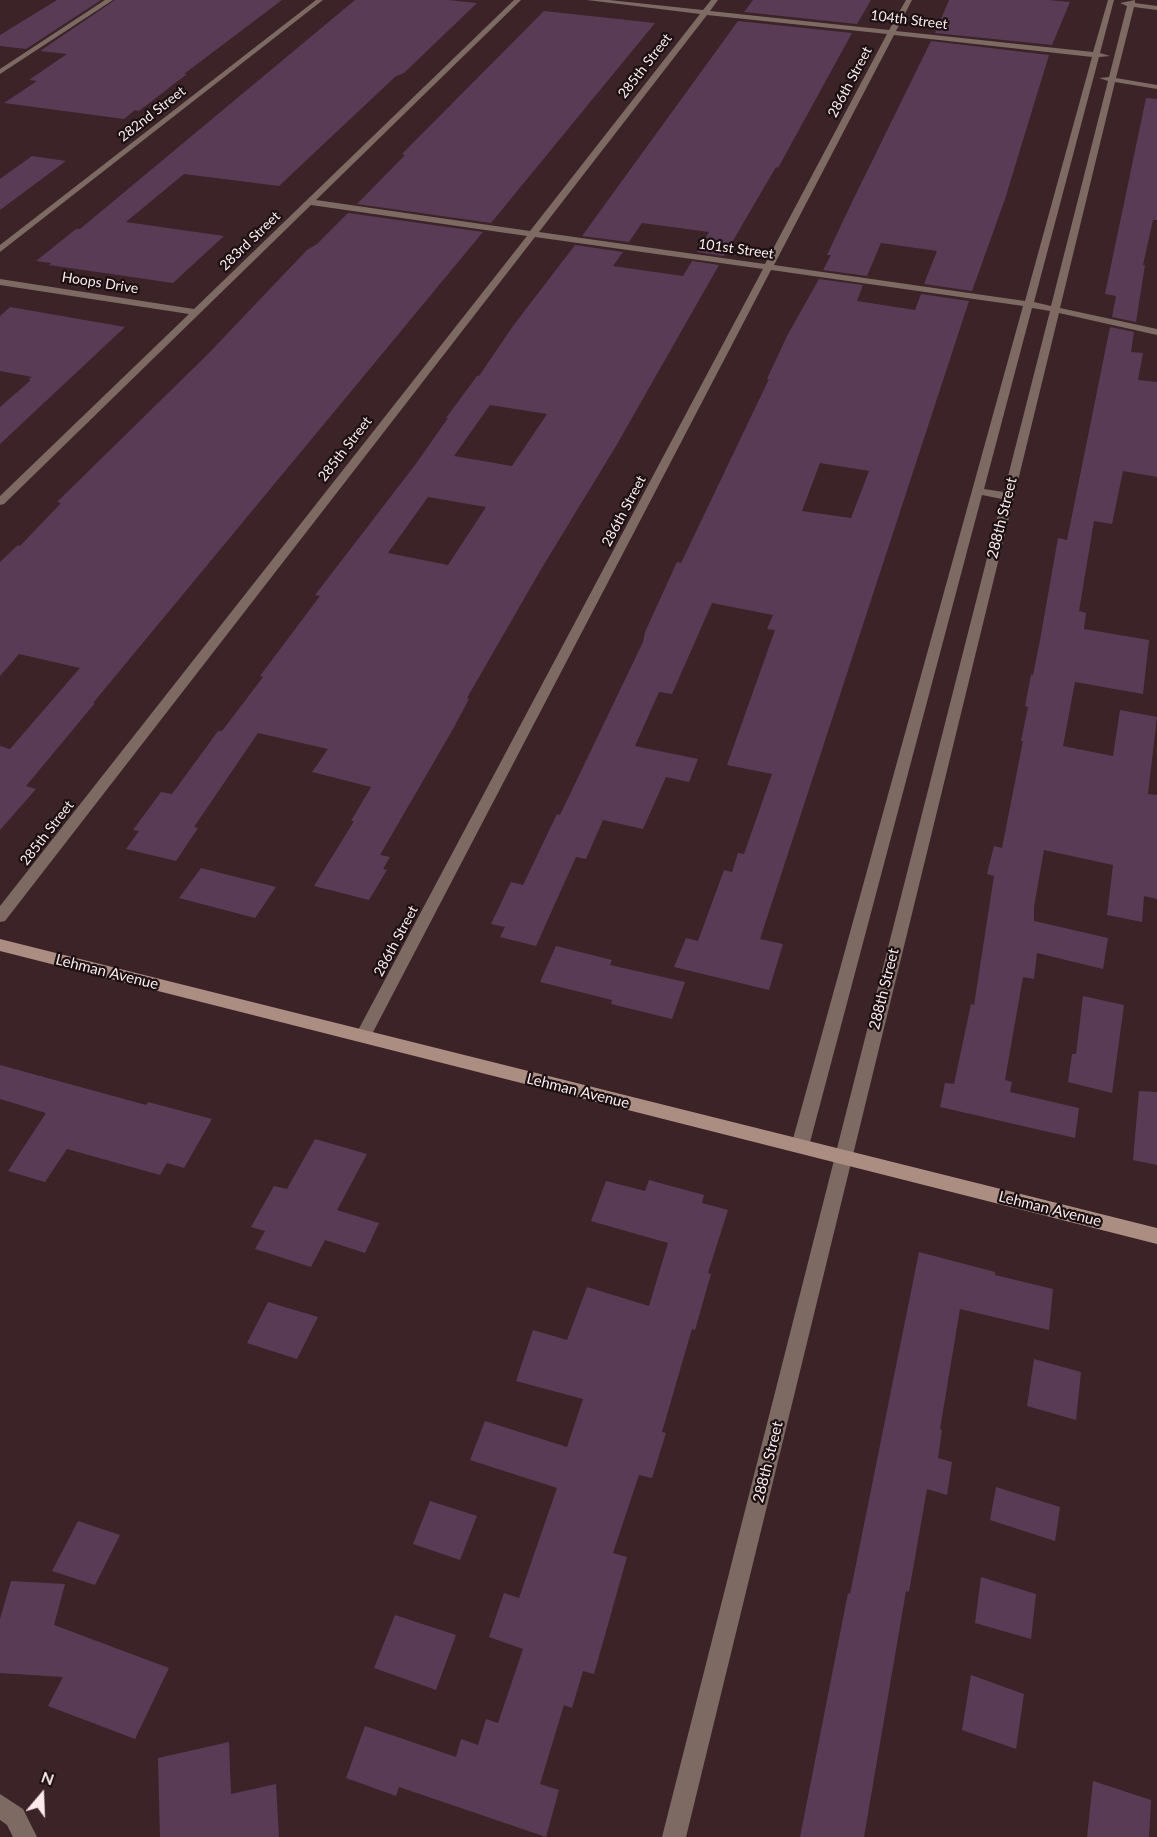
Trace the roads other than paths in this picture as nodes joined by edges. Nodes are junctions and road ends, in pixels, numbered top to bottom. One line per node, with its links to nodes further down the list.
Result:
1 (110, 0): 14 (street)
2 (320, 0): 24 (street, 282nd Street)
3 (518, 0): 21 (street, 283rd Street)
4 (590, 0): 10 (street, 104th Street)
5 (715, 0): 10 (street, 285th Street)
6 (909, 0): 11 (street, 286th Street)
7 (1111, 1): 8 (street); 12 (street, 288th Street)
8 (1131, 2): 9 (street); 13 (street, 288th Street)
9 (1157, 8)
10 (706, 12): 11 (street, 104th Street); 23 (street, 285th Street)
11 (893, 32): 12 (street, 104th Street); 25 (street, 286th Street)
12 (1096, 55): 13 (street, 104th Street); 15 (street, 288th Street)
13 (1117, 58): 16 (street, 288th Street)
14 (0, 72)
15 (1091, 75): 16 (street); 19 (street, 288th Street)
16 (1113, 75): 17 (street); 18 (street); 20 (street, 288th Street)
17 (1157, 78)
18 (1157, 87)
19 (1073, 140): 20 (street); 22 (street, 288th Street)
20 (1096, 142): 22 (street, 288th Street)
21 (309, 202): 23 (street, 101st Street); 29 (street, 283rd Street)
22 (1065, 216): 27 (street, 288th Street); 28 (street, 288th Street)
23 (532, 235): 25 (street, 101st Street); 34 (street, 285th Street)
24 (0, 249)
25 (770, 267): 27 (street, 101st Street); 36 (street, 286th Street)
26 (0, 282): 29 (street, Hoops Drive)
27 (1029, 304): 28 (street, 101st Street); 31 (street, 288th Street)
28 (1054, 309): 30 (street, 101st Street); 32 (street, 288th Street)
29 (196, 312): 33 (street, 283rd Street)
30 (1157, 332)
31 (978, 491): 32 (street); 37 (street, 288th Street)
32 (1007, 496): 38 (street, 288th Street)
33 (0, 502)
34 (0, 917)
35 (0, 945): 36 (street, Lehman Avenue)
36 (363, 1036): 37 (street, Lehman Avenue)
37 (800, 1146): 38 (street, Lehman Avenue)
38 (844, 1157): 39 (street, Lehman Avenue); 42 (street, 288th Street)
39 (1157, 1236)
40 (0, 1805): 41 (street)
41 (25, 1837)
42 (674, 1837)

